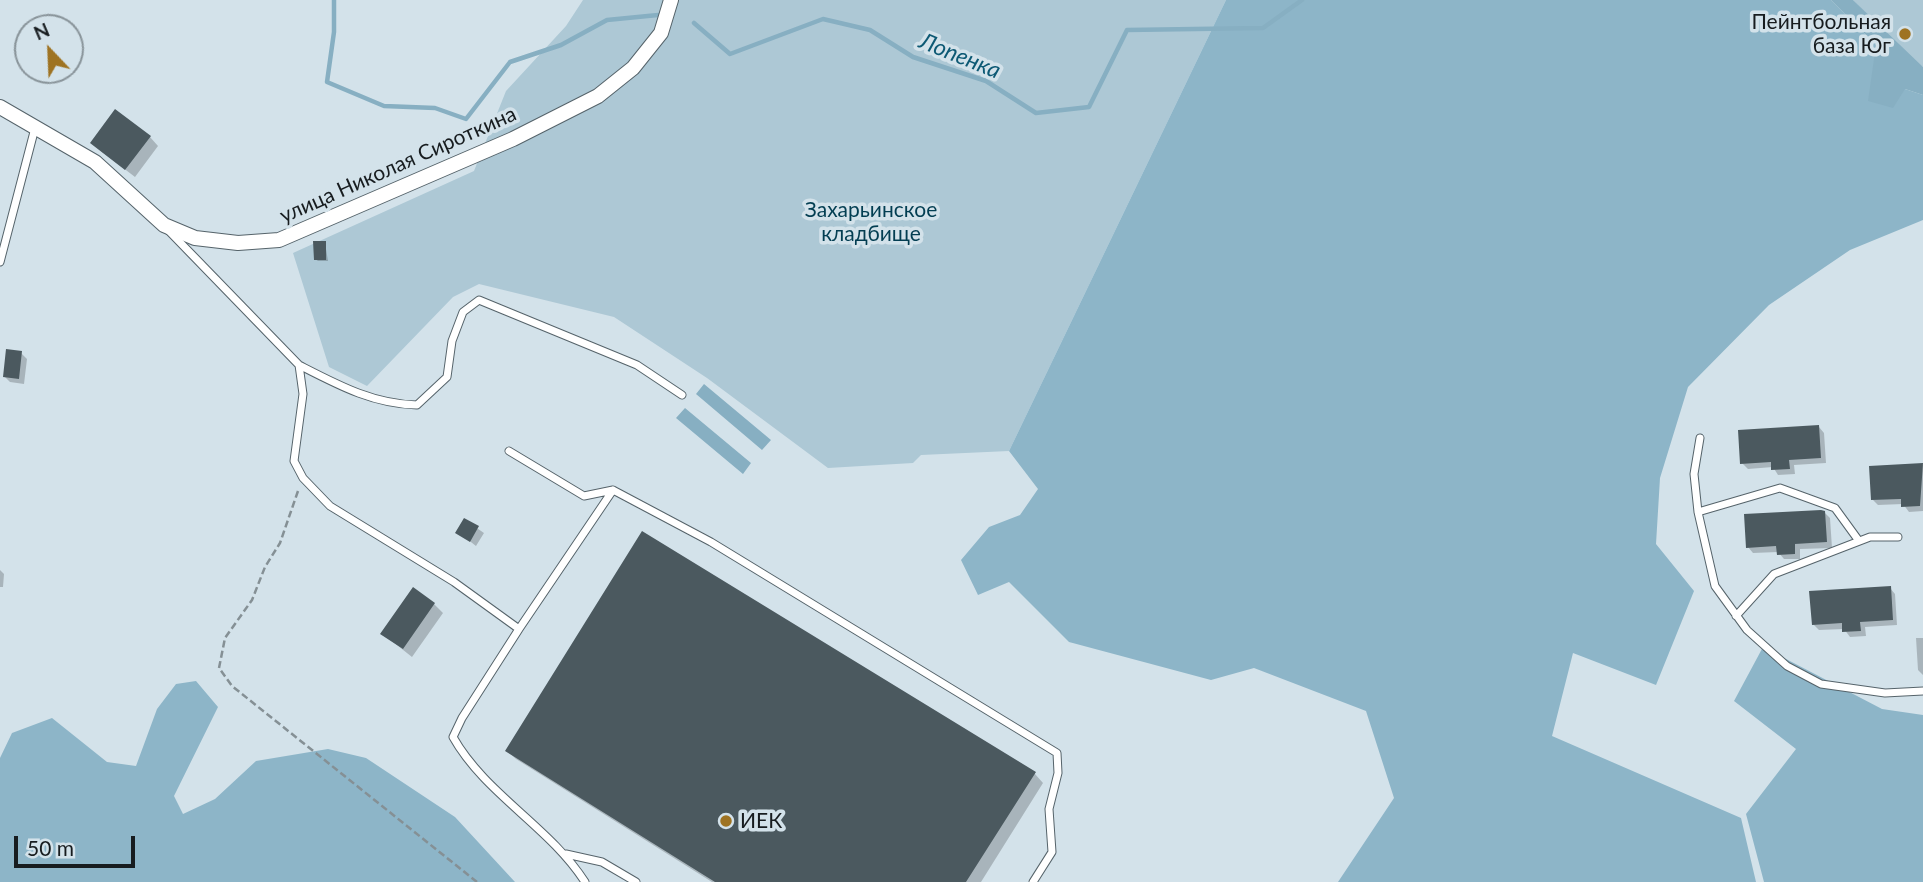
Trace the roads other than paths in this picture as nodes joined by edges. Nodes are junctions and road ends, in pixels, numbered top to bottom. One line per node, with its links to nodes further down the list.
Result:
1 (671, 0): 4 (street, улица Николая Сироткина)
2 (0, 107): 3 (street, улица Николая Сироткина)
3 (35, 127): 4 (street, улица Николая Сироткина); 5 (lane)
4 (163, 225): 6 (lane)
5 (0, 262)
6 (299, 365): 7 (lane); 15 (lane)
7 (682, 395)
8 (1700, 438): 11 (lane)
9 (509, 452): 10 (lane)
10 (613, 490): 15 (lane); 20 (lane)
11 (1698, 512): 13 (lane); 14 (lane)
12 (1898, 537): 13 (lane)
13 (1859, 541): 14 (lane)
14 (1736, 616): 16 (lane)
15 (519, 629): 17 (lane)
16 (1923, 691)
17 (565, 854): 18 (lane); 19 (lane)
18 (585, 882)
19 (636, 882)
20 (1033, 882)

